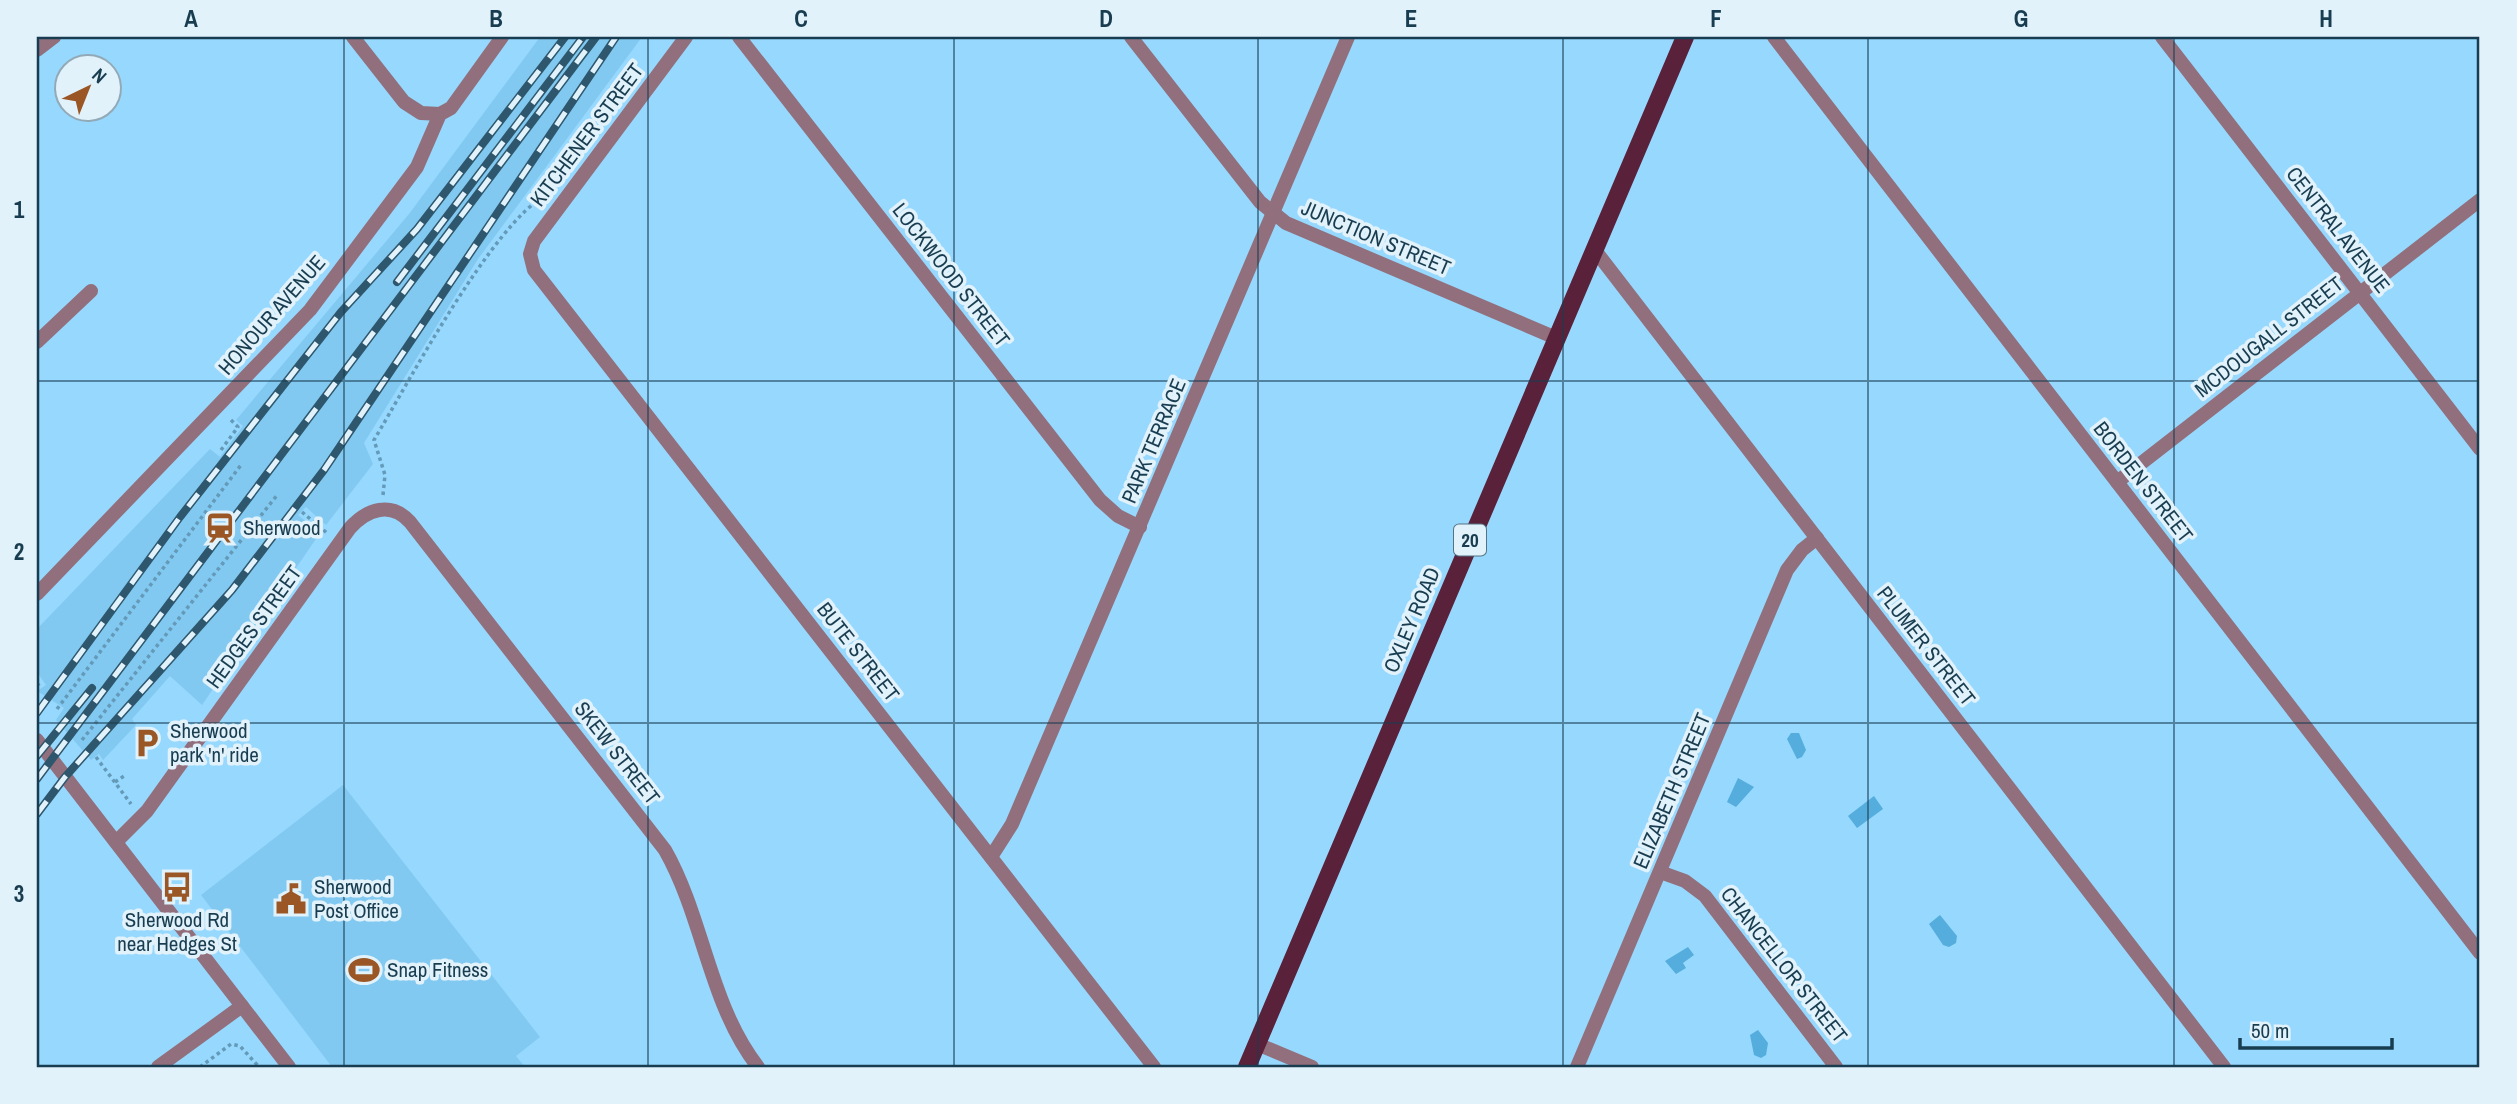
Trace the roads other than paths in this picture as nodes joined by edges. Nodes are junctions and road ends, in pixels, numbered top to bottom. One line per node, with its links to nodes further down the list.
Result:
1 (54, 37): 11 (street)
2 (353, 37): 12 (street)
3 (502, 37): 12 (street, HONOUR AVENUE)
4 (686, 37): 16 (street, KITCHENER STREET)
5 (739, 37): 24 (street, LOCKWOOD STREET)
6 (1131, 37): 14 (street, JUNCTION STREET)
7 (1348, 37): 14 (street, PARK TERRACE)
8 (1685, 37): 15 (main road, OXLEY ROAD / 20)
9 (1774, 37): 22 (street, BORDEN STREET)
10 (2162, 37): 18 (street, CENTRAL AVENUE)
11 (37, 50)
12 (440, 114): 26 (street, HONOUR AVENUE)
13 (2480, 200): 18 (street, MCDOUGALL STREET)
14 (1273, 213): 19 (street, JUNCTION STREET); 24 (street, PARK TERRACE)
15 (1594, 250): 19 (main road, OXLEY ROAD / 20); 25 (street, PLUMER STREET)
16 (531, 262): 29 (street, BUTE STREET)
17 (91, 291): 20 (street)
18 (2359, 293): 21 (street, CENTRAL AVENUE); 22 (street, MCDOUGALL STREET)
19 (1556, 338): 33 (main road, OXLEY ROAD / 20)
20 (37, 342)
21 (2480, 449)
22 (2117, 482): 31 (street, BORDEN STREET)
23 (381, 509): 28 (street, HEDGES STREET); 36 (street, SKEW STREET)
24 (1140, 527): 29 (street, PARK TERRACE)
25 (1817, 538): 30 (street, ELIZABETH STREET); 42 (street, PLUMER STREET)
26 (37, 594)
27 (37, 740): 28 (street)
28 (116, 842): 32 (street)
29 (991, 858): 37 (street, BUTE STREET)
30 (1661, 872): 40 (street, ELIZABETH STREET); 41 (street, CHANCELLOR STREET)
31 (2480, 953)
32 (242, 1006): 34 (street); 35 (street)
33 (1257, 1044): 38 (main road, OXLEY ROAD / 20); 39 (street)
34 (158, 1067)
35 (289, 1067)
36 (758, 1067)
37 (1154, 1067)
38 (1247, 1067)
39 (1312, 1067)
40 (1577, 1067)
41 (1836, 1067)
42 (2224, 1067)

